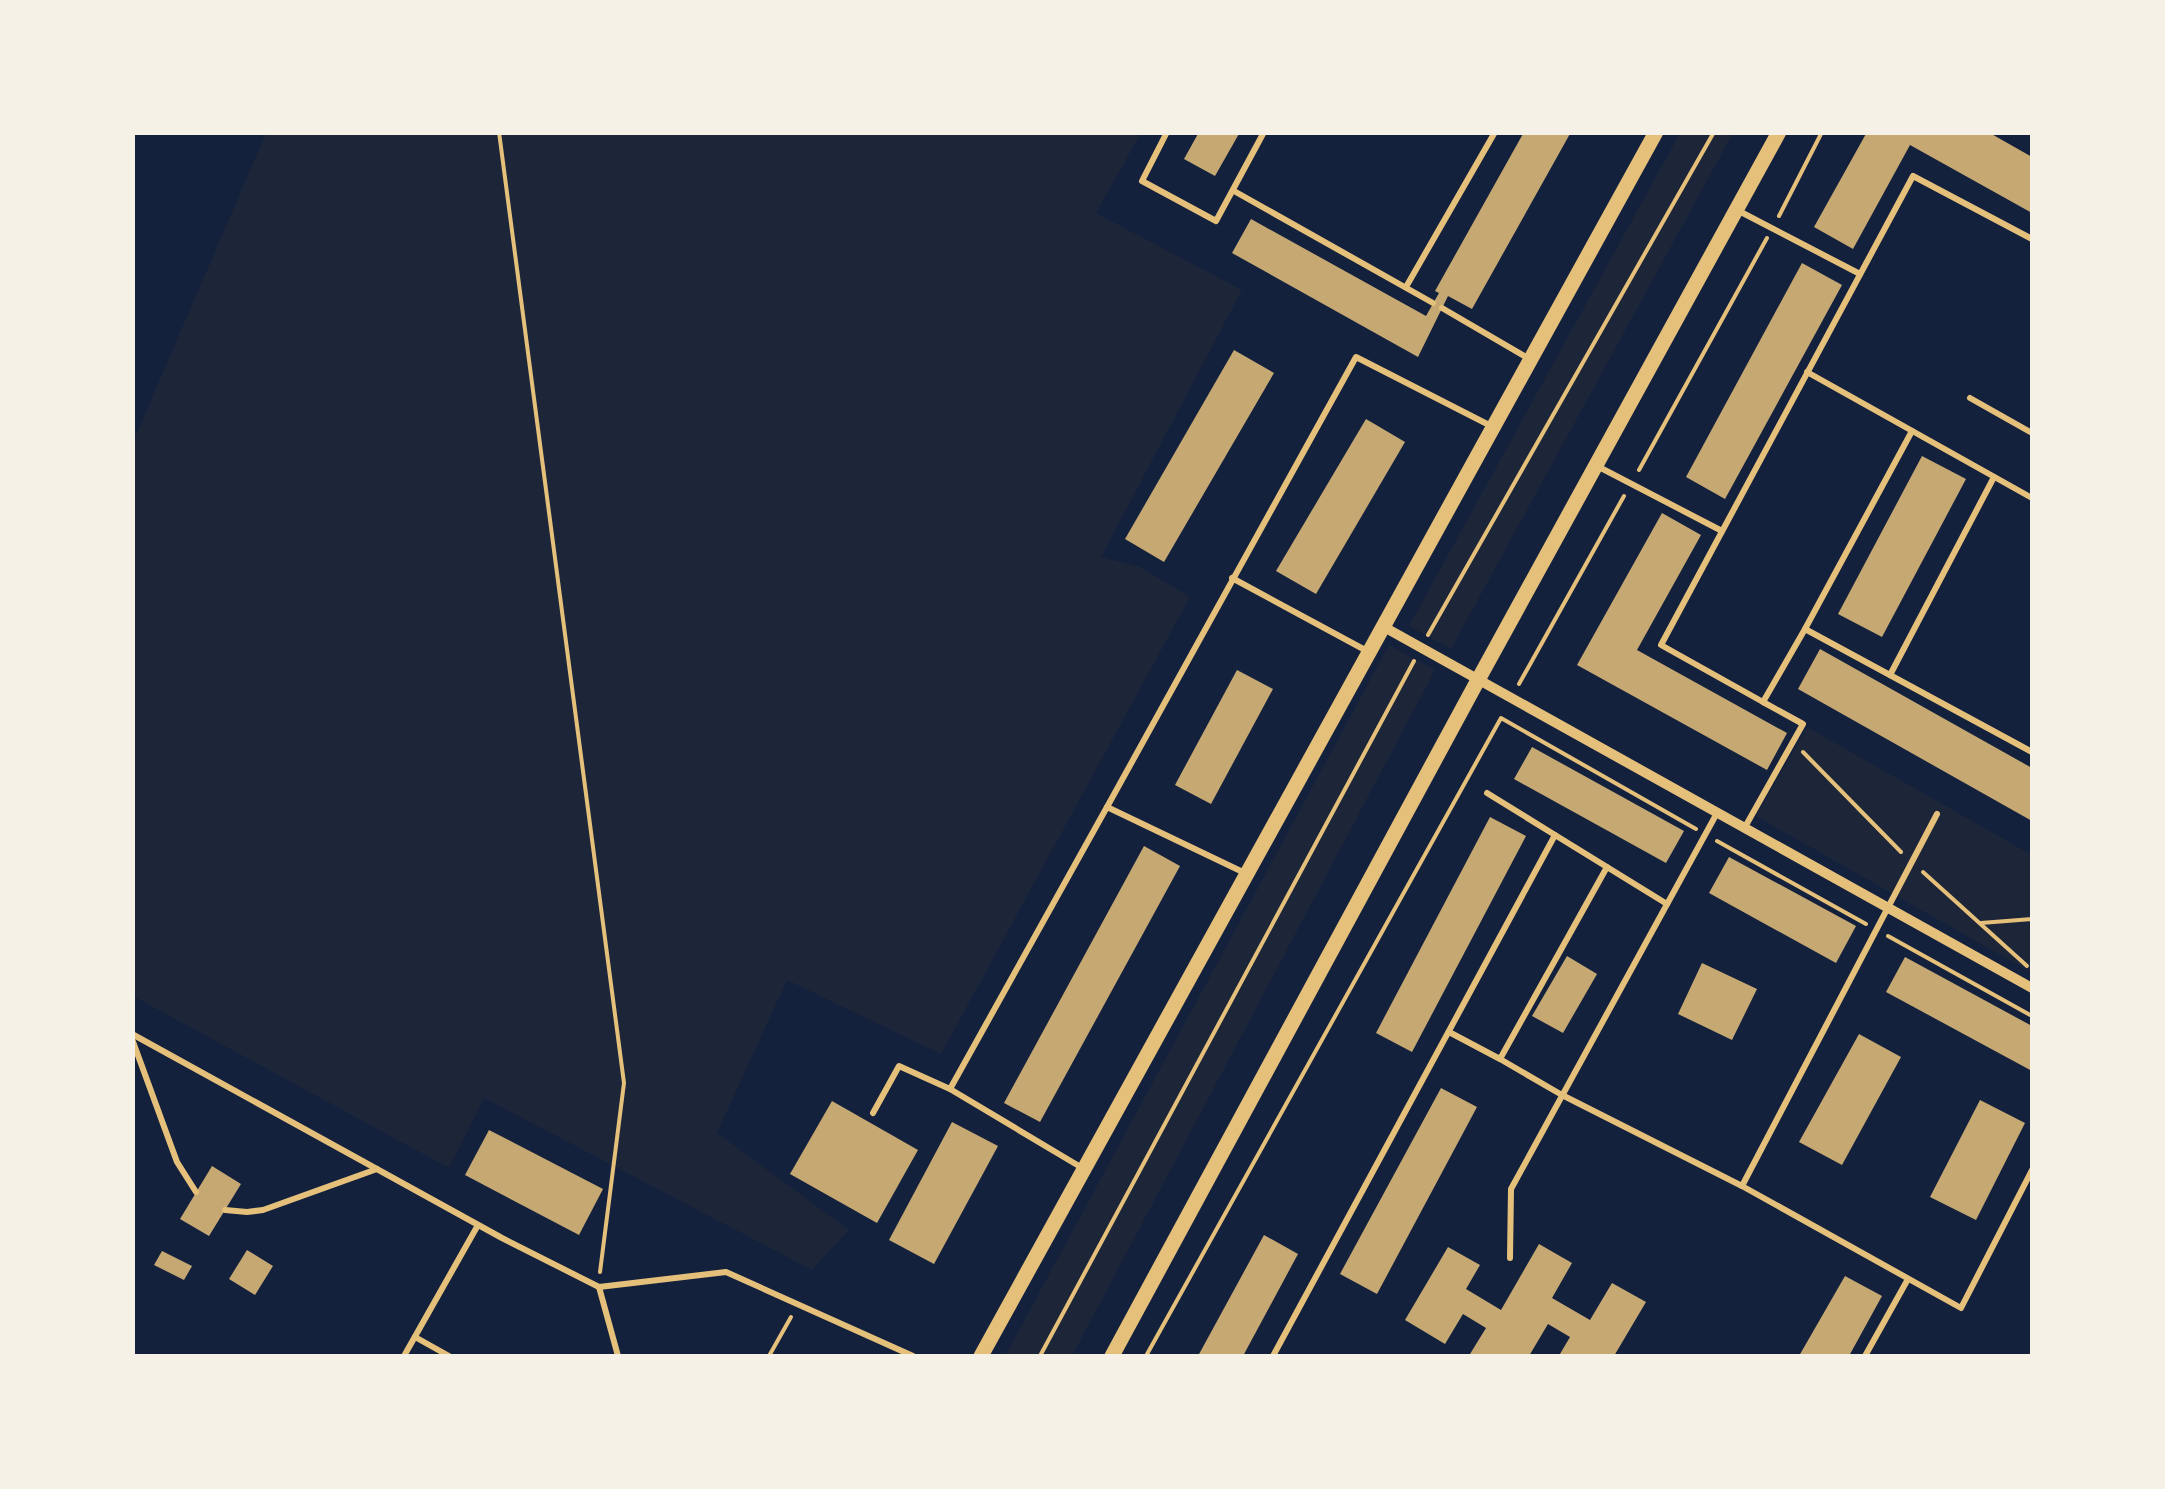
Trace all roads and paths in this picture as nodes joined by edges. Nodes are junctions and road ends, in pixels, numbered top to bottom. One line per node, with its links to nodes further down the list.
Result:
1 (499, 132): 74 (path)
2 (1167, 132): 9 (lane)
3 (1264, 132): 9 (lane)
4 (1495, 132): 14 (lane)
5 (1656, 132): 17 (street)
6 (1714, 132): 31 (path)
7 (1778, 132): 10 (street)
8 (1822, 132): 11 (path)
9 (1233, 191): 14 (lane)
10 (1736, 210): 11 (lane); 23 (street)
11 (1772, 228): 13 (lane); 25 (path)
12 (2032, 240): 13 (lane)
13 (1860, 274): 18 (lane)
14 (1406, 287): 15 (lane)
15 (1433, 302)
16 (1442, 308): 17 (lane)
17 (1531, 360): 20 (street)
18 (1807, 372): 21 (lane); 27 (lane)
19 (1970, 398): 22 (lane)
20 (1494, 428): 28 (lane); 29 (street)
21 (1912, 431): 24 (lane); 30 (lane)
22 (2032, 433)
23 (1596, 465): 25 (lane); 34 (street)
24 (1994, 476): 26 (lane); 33 (lane)
25 (1631, 484): 27 (lane); 35 (path)
26 (2032, 498)
27 (1722, 531): 36 (lane)
28 (1232, 578): 32 (lane); 42 (lane)
29 (1384, 627): 31 (street); 32 (street)
30 (1806, 629): 33 (lane); 36 (lane)
31 (1420, 649): 34 (street); 83 (path)
32 (1370, 652): 50 (street)
33 (1890, 674): 40 (lane)
34 (1478, 680): 43 (street); 84 (street)
35 (1519, 684)
36 (1763, 702): 39 (lane)
37 (1505, 710): 38 (path)
38 (1501, 718): 46 (path); 85 (path)
39 (1793, 740): 45 (lane); 48 (path)
40 (2032, 752)
41 (1486, 794): 47 (lane)
42 (1107, 807): 50 (lane); 62 (lane)
43 (1717, 813): 45 (street); 46 (lane)
44 (1937, 814): 48 (lane)
45 (1744, 828): 52 (street)
46 (1705, 834): 51 (lane); 55 (path)
47 (1556, 835): 49 (lane); 59 (lane)
48 (1912, 862): 52 (lane); 54 (path)
49 (1607, 867): 51 (lane); 61 (lane)
50 (1248, 874): 66 (street)
51 (1667, 904): 63 (lane)
52 (1887, 908): 55 (lane); 57 (street)
53 (2032, 919): 54 (path)
54 (1981, 923): 56 (path)
55 (1876, 929): 58 (path); 68 (lane)
56 (2028, 967)
57 (2032, 988)
58 (2032, 1016)
59 (1449, 1032): 61 (lane); 86 (lane)
60 (132, 1036): 65 (lane); 69 (lane)
61 (1500, 1059): 63 (lane)
62 (950, 1089): 64 (lane); 66 (lane)
63 (1562, 1095): 68 (lane); 72 (lane)
64 (873, 1112)
65 (377, 1169): 70 (lane); 71 (lane)
66 (1085, 1169): 82 (street)
67 (2032, 1170): 73 (lane)
68 (1742, 1186): 73 (lane)
69 (196, 1192)
70 (225, 1210)
71 (478, 1226): 74 (lane); 76 (lane)
72 (1510, 1258)
73 (1908, 1279): 87 (lane)
74 (598, 1287): 75 (lane); 79 (lane)
75 (797, 1305): 80 (path); 81 (lane)
76 (415, 1337): 77 (lane); 78 (lane)
77 (404, 1356)
78 (449, 1356)
79 (618, 1356)
80 (769, 1356)
81 (913, 1356)
82 (981, 1356)
83 (1040, 1356)
84 (1112, 1356)
85 (1146, 1356)
86 (1273, 1356)
87 (1865, 1356)

